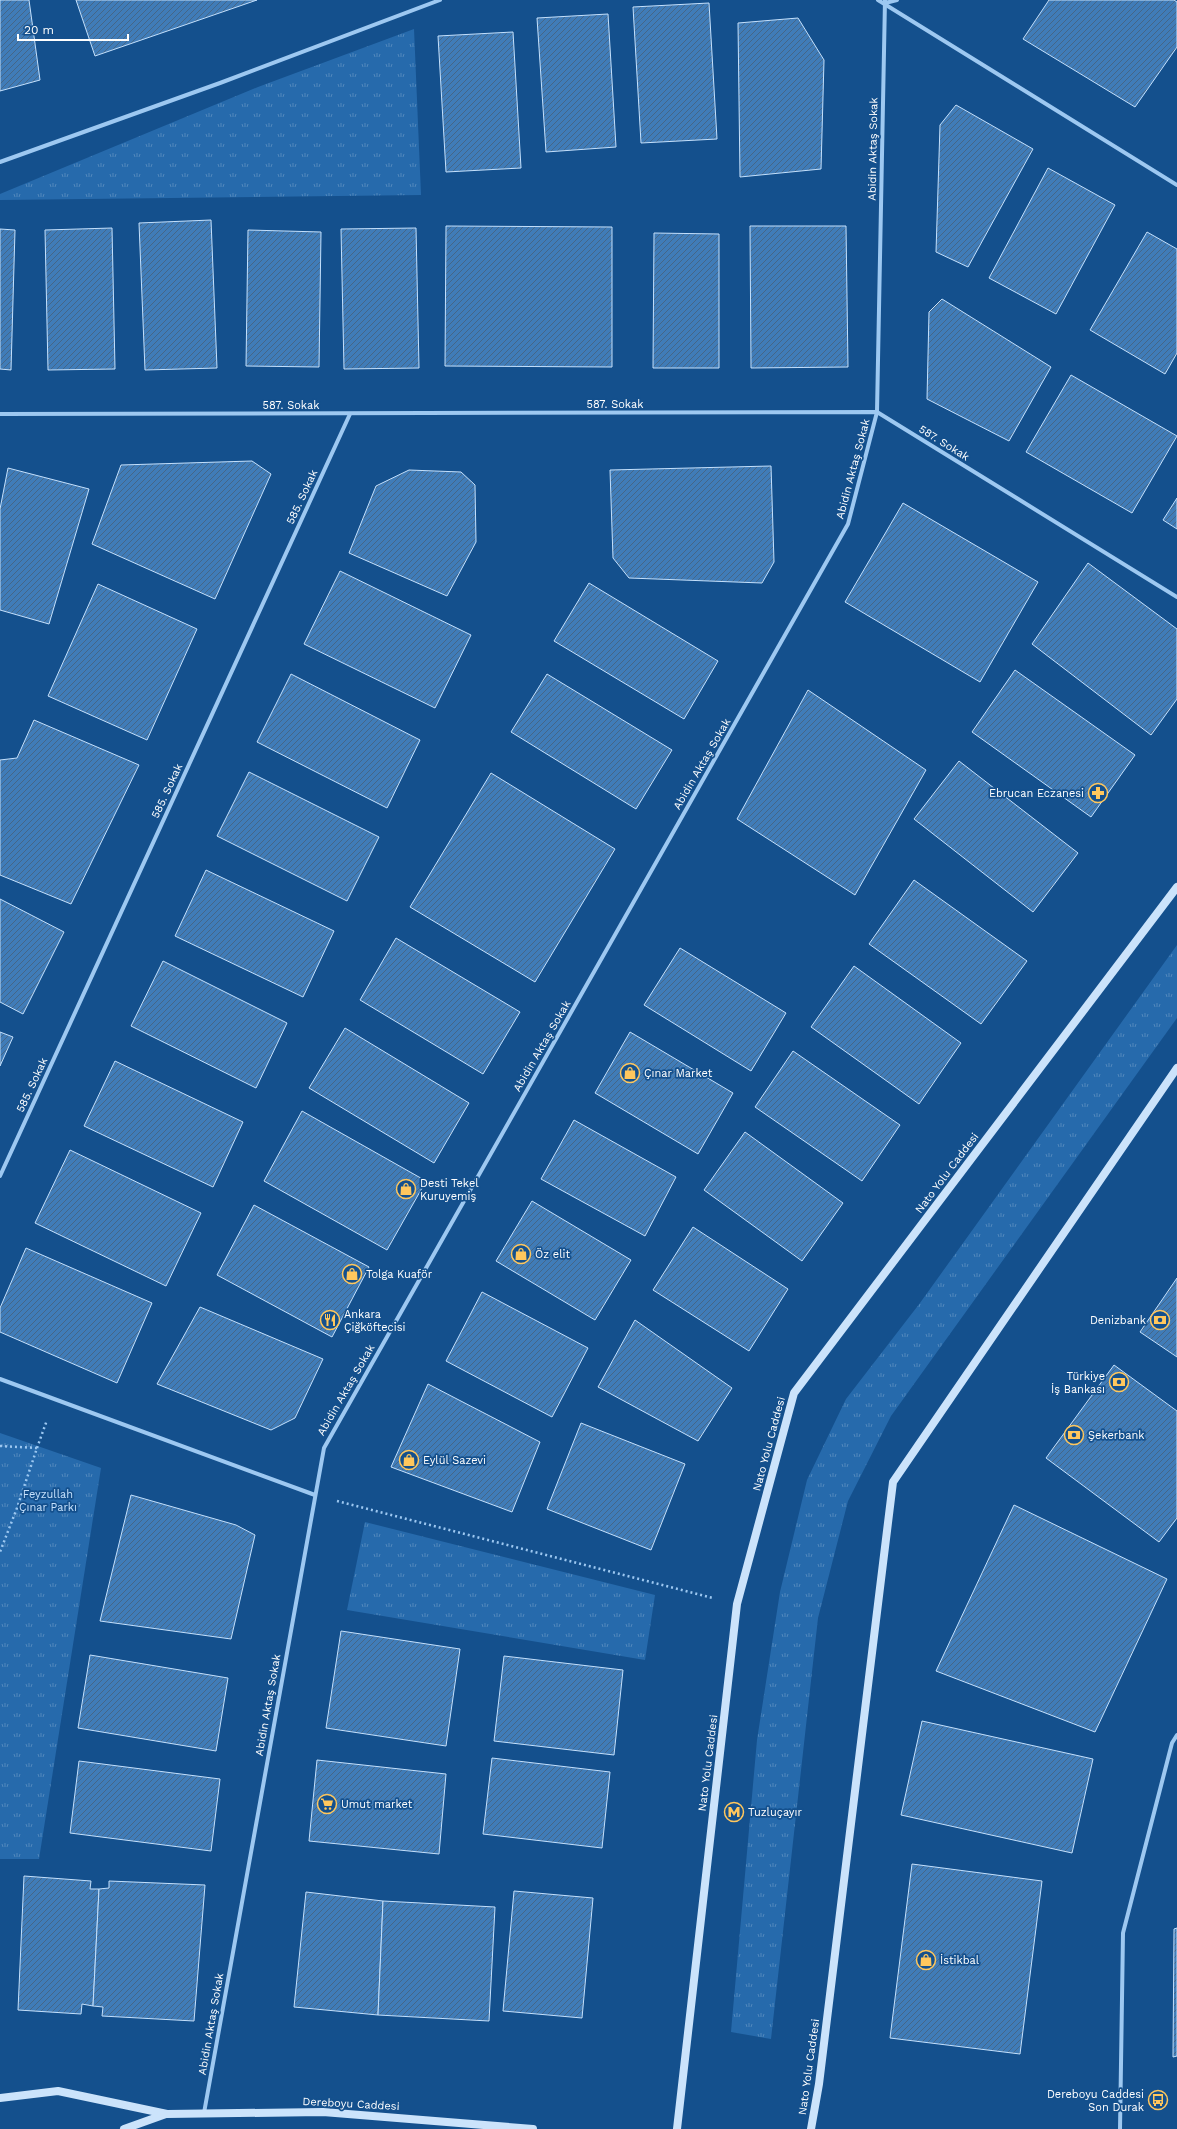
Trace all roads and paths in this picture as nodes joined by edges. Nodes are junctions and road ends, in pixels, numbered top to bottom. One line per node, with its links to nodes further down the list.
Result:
1 (440, 0): 5 (street)
2 (878, 0): 4 (street)
3 (897, 0): 4 (street)
4 (885, 2): 6 (street); 7 (street, Abidin Aktaş Sokak)
5 (0, 162)
6 (1177, 185)
7 (877, 412): 9 (street, 587. Sokak); 10 (street, 587. Sokak); 18 (street, Abidin Aktaş Sokak)
8 (0, 414): 9 (street, 587. Sokak)
9 (350, 414): 13 (street, 585. Sokak)
10 (1177, 597)
11 (1177, 886): 20 (main road, Nato Yolu Caddesi)
12 (1177, 1068): 28 (main road, Nato Yolu Caddesi)
13 (0, 1176)
14 (0, 1379): 15 (street)
15 (56, 1400): 17 (path); 18 (street)
16 (0, 1446): 17 (path)
17 (36, 1448): 19 (path)
18 (315, 1495): 20 (path); 23 (street, Abidin Aktaş Sokak)
19 (0, 1552)
20 (737, 1604): 27 (main road, Nato Yolu Caddesi)
21 (1177, 1735): 29 (street)
22 (0, 2098): 24 (main road)
23 (204, 2113): 24 (main road, Dereboyu Caddesi); 26 (main road, Dereboyu Caddesi)
24 (167, 2114): 25 (main road)
25 (124, 2129)
26 (533, 2129)
27 (677, 2129)
28 (811, 2129)
29 (1120, 2129)

